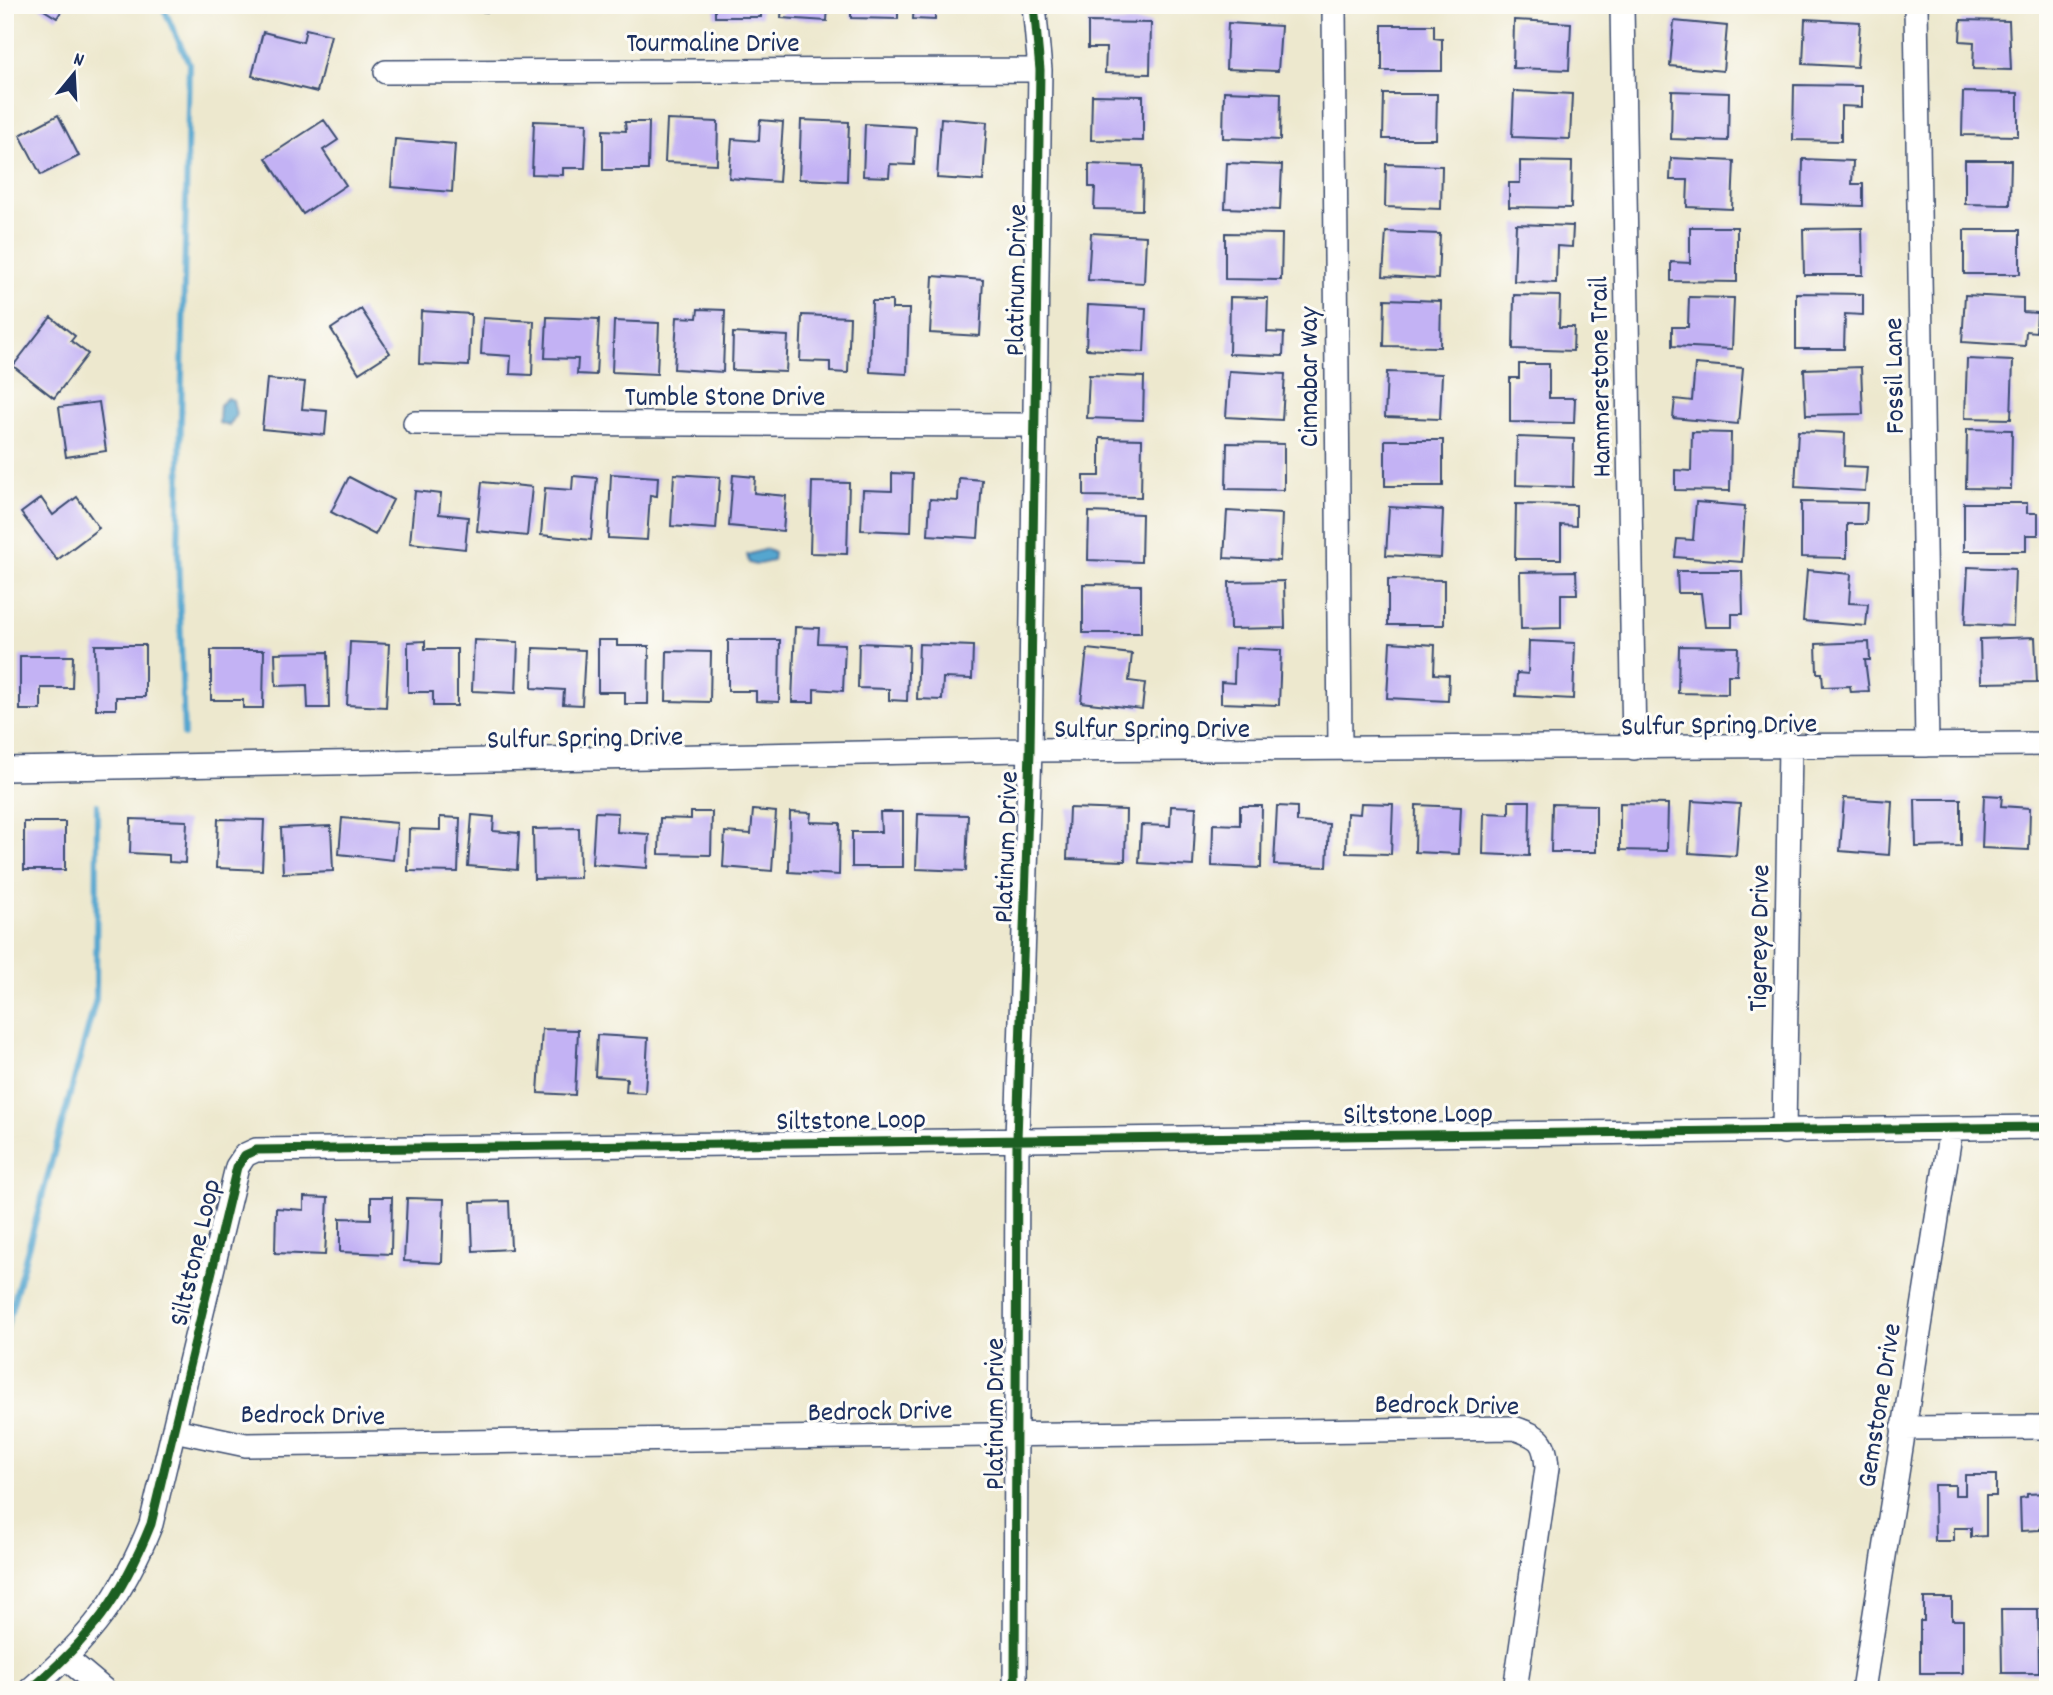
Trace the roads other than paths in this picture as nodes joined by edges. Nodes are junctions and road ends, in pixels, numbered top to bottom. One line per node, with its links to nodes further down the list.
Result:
1 (1034, 5): 5 (street, Platinum Drive)
2 (1334, 5): 12 (street, Cinnabar Way)
3 (1622, 5): 13 (street, Hammerstone Trail)
4 (1916, 5): 11 (street, Fossil Lane)
5 (1040, 70): 6 (street, Tourmaline Drive); 8 (street, Platinum Drive)
6 (386, 72)
7 (415, 423): 8 (street, Tumble Stone Drive)
8 (1034, 425): 14 (street, Platinum Drive)
9 (1790, 744): 11 (street, Sulfur Spring Drive); 13 (street, Sulfur Spring Drive); 18 (street, Tigereye Drive)
10 (2048, 744): 11 (street, Sulfur Spring Drive)
11 (1927, 745)
12 (1340, 748): 13 (street, Sulfur Spring Drive); 14 (street, Sulfur Spring Drive)
13 (1634, 748)
14 (1030, 750): 15 (street, Sulfur Spring Drive); 19 (street, Platinum Drive)
15 (5, 769)
16 (2048, 1128): 17 (street, Siltstone Loop)
17 (1951, 1129): 18 (street, Siltstone Loop); 21 (street, Gemstone Drive)
18 (1784, 1132): 19 (street, Siltstone Loop)
19 (1017, 1139): 22 (street, Siltstone Loop); 23 (street, Platinum Drive)
20 (2048, 1427): 21 (street)
21 (1903, 1428): 29 (street, Gemstone Drive)
22 (174, 1430): 23 (street, Bedrock Drive); 24 (street, Siltstone Loop)
23 (1015, 1437): 27 (street, Platinum Drive); 28 (street, Bedrock Drive)
24 (66, 1658): 25 (street, Siltstone Loop); 26 (street)
25 (30, 1690)
26 (104, 1690)
27 (1015, 1690)
28 (1515, 1690)
29 (1863, 1690)

